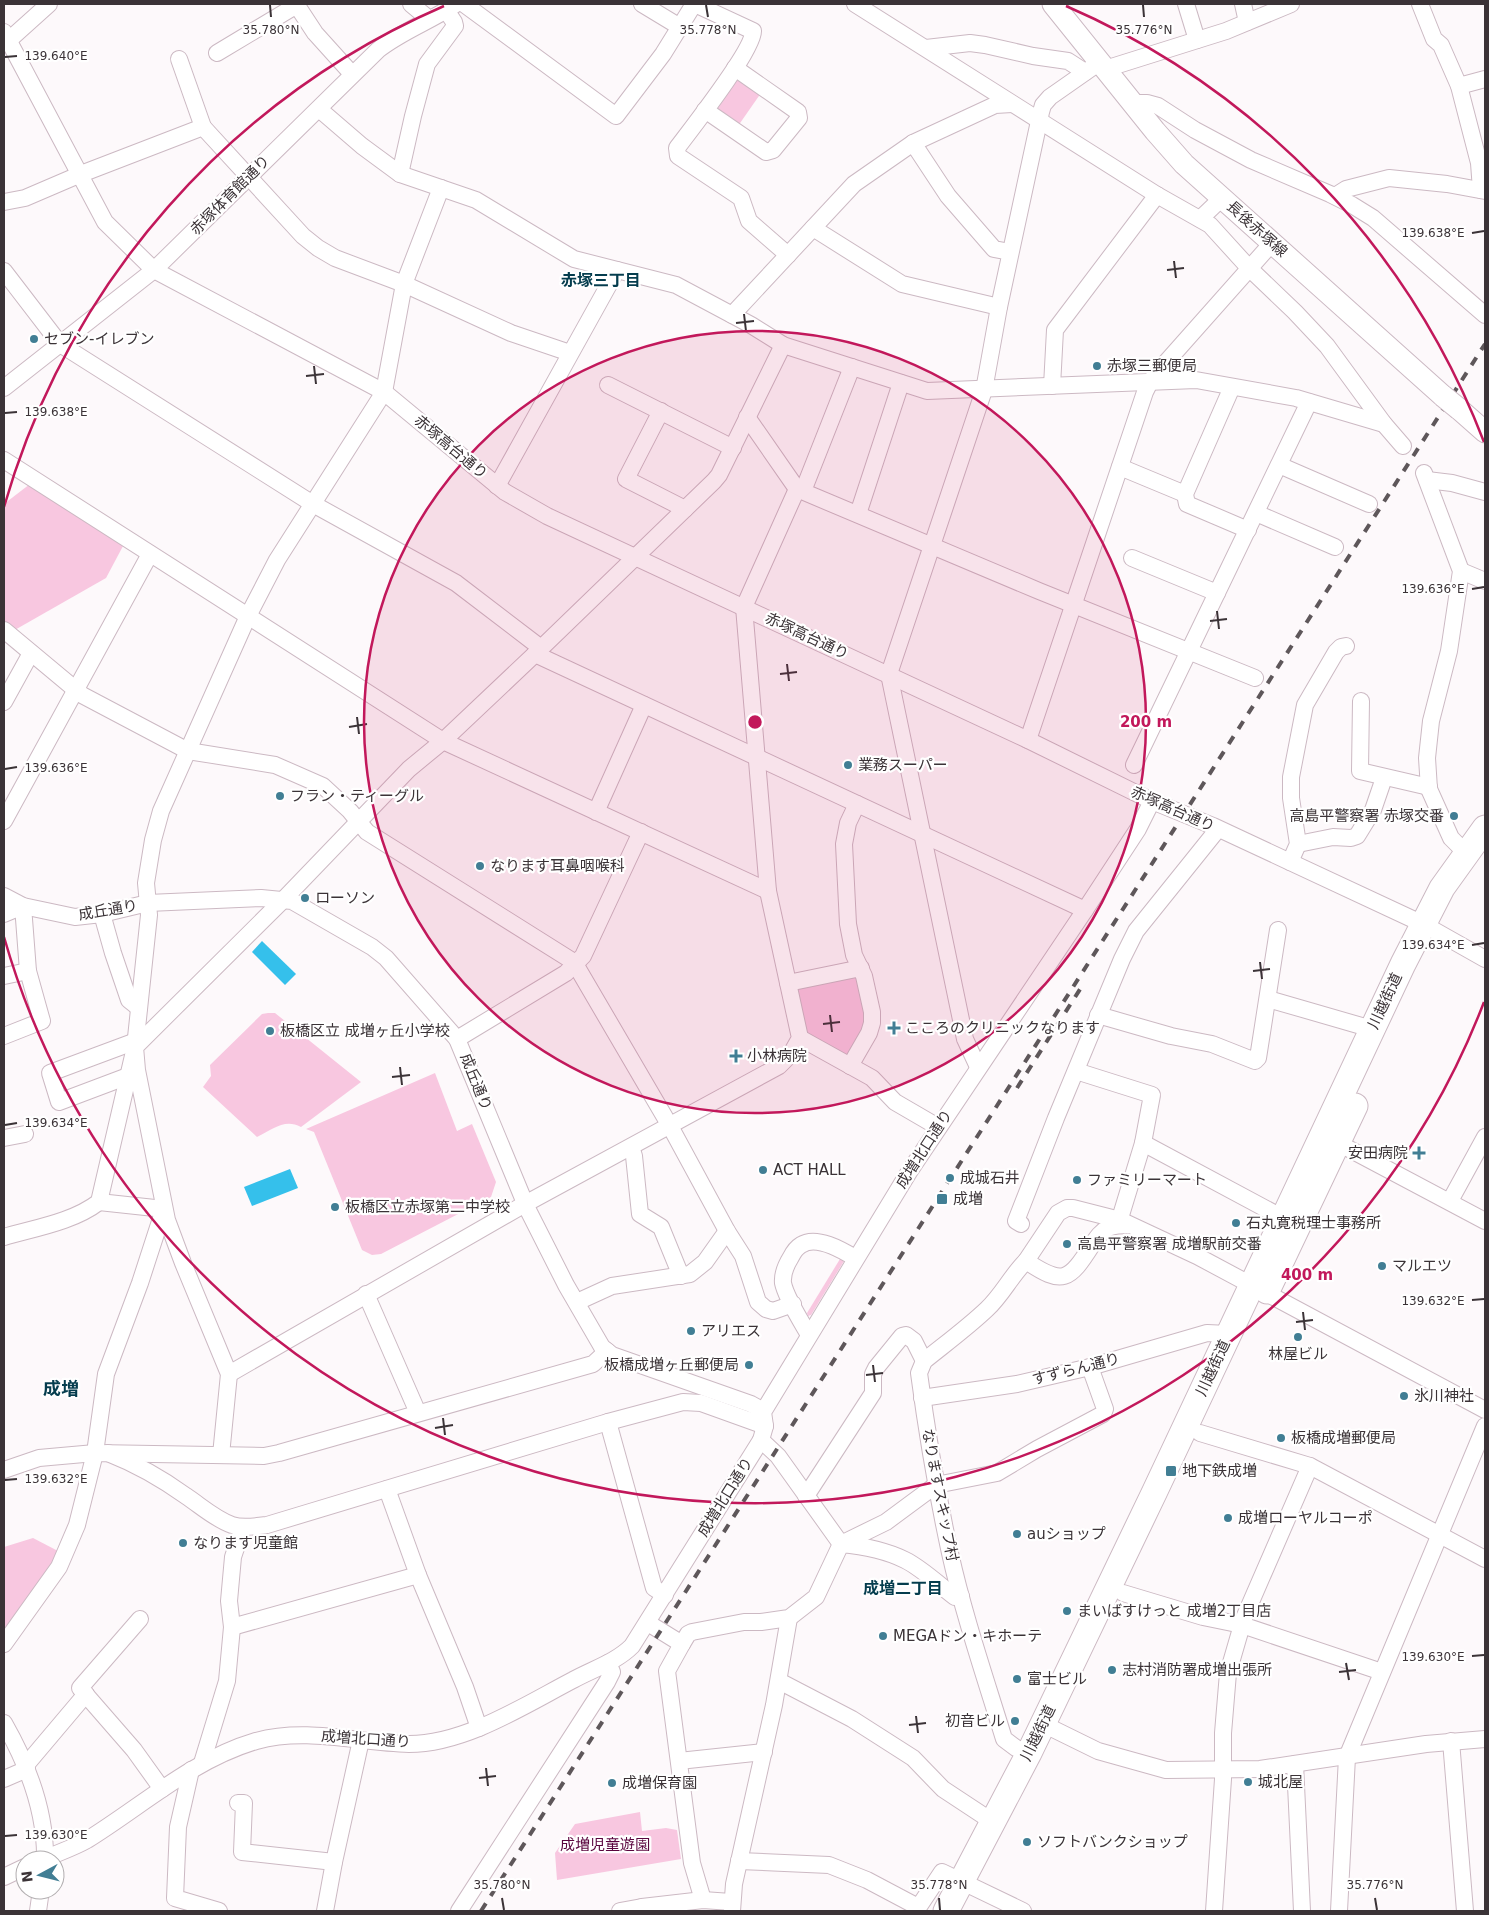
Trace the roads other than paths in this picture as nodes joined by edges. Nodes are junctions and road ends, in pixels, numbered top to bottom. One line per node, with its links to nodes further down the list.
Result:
1 (49, 4): 17 (street)
2 (296, 4): 20 (street); 25 (street)
3 (411, 4): 14 (street)
4 (464, 4): 16 (street)
5 (642, 4): 16 (street)
6 (694, 4): 16 (street); 23 (street)
7 (854, 4): 19 (street)
8 (1053, 4): 24 (main road, 長後赤塚線)
9 (1186, 4): 18 (street)
10 (1243, 4): 15 (street)
11 (1291, 4): 15 (street)
12 (1420, 4): 27 (street)
13 (451, 7): 14 (street, 赤塚体育館通り); 37 (street)
14 (429, 19): 25 (street, 赤塚体育館通り)
15 (1247, 22): 18 (street)
16 (680, 26)
17 (6, 36): 21 (street, 赤塚高台通り)
18 (1196, 40): 24 (street)
19 (926, 48): 24 (street); 29 (street)
20 (217, 53)
21 (11, 59): 36 (street, 赤塚高台通り)
22 (179, 59): 33 (street)
23 (735, 68): 31 (street); 31 (street)
24 (1097, 68): 28 (main road, 長後赤塚線); 32 (street)
25 (352, 74): 30 (street, 赤塚体育館通り)
26 (1485, 79): 27 (street)
27 (1459, 86): 35 (street)
28 (1132, 103): 42 (street); 43 (main road, 長後赤塚線)
29 (1012, 104): 32 (street); 34 (street)
30 (319, 109): 37 (street); 38 (street, 赤塚体育館通り)
31 (705, 110): 49 (street)
32 (1039, 120): 41 (street); 48 (street)
33 (203, 127): 36 (street); 38 (street)
34 (913, 142): 46 (street); 48 (street)
35 (1482, 161): 40 (street)
36 (81, 174): 44 (street); 51 (street, 赤塚高台通り)
37 (400, 174): 39 (street)
38 (248, 177): 51 (street, 赤塚体育館通り); 54 (street)
39 (440, 188): 52 (street); 54 (street)
40 (1483, 191): 42 (street)
41 (1157, 195): 45 (street); 65 (street)
42 (1335, 196): 57 (street)
43 (1222, 198): 45 (street); 47 (main road, 長後赤塚線)
44 (4, 202)
45 (1200, 219): 50 (street)
46 (813, 228): 49 (street); 55 (street)
47 (1272, 243): 50 (street); 74 (main road, 長後赤塚線)
48 (1010, 252): 55 (street)
49 (788, 255): 56 (street)
50 (1250, 269): 62 (street); 73 (street)
51 (154, 270): 58 (street, 赤塚体育館通り); 69 (street, 赤塚高台通り)
52 (617, 270): 56 (street); 60 (street)
53 (4, 271): 58 (street)
54 (404, 284): 60 (street); 69 (street)
55 (999, 307): 68 (street)
56 (732, 315): 59 (street)
57 (1485, 315)
58 (60, 344): 67 (street, 赤塚体育館通り); 84 (street)
59 (783, 345): 61 (street); 72 (street)
60 (570, 354): 80 (street)
61 (852, 367): 63 (street); 81 (street)
62 (1150, 382): 65 (street); 66 (street); 79 (street)
63 (901, 383): 68 (street); 88 (street)
64 (608, 385): 71 (street)
65 (1052, 386): 68 (street)
66 (1232, 386): 70 (street); 83 (street)
67 (4, 388)
68 (984, 390): 90 (street)
69 (384, 392): 80 (street, 赤塚高台通り); 84 (street)
70 (1309, 402): 73 (street); 78 (street)
71 (660, 411): 76 (street); 86 (street)
72 (748, 417): 76 (street); 81 (street)
73 (1384, 424): 75 (street)
74 (1485, 432)
75 (1403, 446)
76 (733, 448): 86 (street)
77 (4, 460): 92 (street)
78 (1279, 465): 85 (street); 87 (street)
79 (1120, 467): 83 (street); 98 (street)
80 (497, 486): 93 (street, 赤塚高台通り)
81 (800, 490): 88 (street); 99 (street)
82 (1485, 492): 95 (street)
83 (1185, 494): 89 (street)
84 (313, 504): 100 (street); 103 (street)
85 (1368, 504)
86 (685, 509): 93 (street)
87 (1256, 513): 89 (street); 91 (street)
88 (858, 514): 90 (street)
89 (1248, 530): 97 (street)
90 (932, 544): 98 (street); 106 (street)
91 (1335, 547)
92 (150, 554): 100 (street); 108 (street)
93 (636, 556): 99 (street, 赤塚高台通り); 103 (street)
94 (1132, 558): 97 (street)
95 (1461, 571): 96 (street); 118 (street)
96 (1485, 581)
97 (1218, 593): 104 (street)
98 (1074, 604): 104 (street); 112 (street)
99 (744, 607): 106 (street, 赤塚高台通り); 115 (street)
100 (248, 616): 113 (street); 114 (street)
101 (4, 630): 105 (street)
102 (1346, 646): 128 (street)
103 (538, 651): 111 (street); 113 (street)
104 (1189, 651): 107 (street); 116 (street)
105 (31, 653): 108 (street); 110 (street)
106 (889, 674): 112 (street, 赤塚高台通り); 127 (street)
107 (1255, 678)
108 (76, 690): 114 (street); 122 (street)
109 (1361, 701): 117 (street)
110 (4, 702)
111 (644, 705): 115 (street); 121 (street)
112 (1028, 740): 119 (street, 赤塚高台通り)
113 (442, 741): 121 (street); 123 (street)
114 (188, 751): 123 (street); 134 (street)
115 (756, 756): 120 (street); 131 (street)
116 (1134, 765)
117 (1384, 778): 118 (street); 128 (street)
118 (1429, 787): 129 (street)
119 (1152, 801): 125 (street, 赤塚高台通り); 136 (street, 成増北口通り)
120 (857, 804): 127 (street); 143 (street)
121 (596, 812): 126 (street)
122 (4, 821)
123 (358, 821): 133 (street); 142 (street)
124 (1485, 828): 129 (highway, 川越街道)
125 (1218, 829): 130 (street, 赤塚高台通り); 149 (street)
126 (641, 832): 131 (street); 142 (street)
127 (922, 834): 136 (street); 156 (street)
128 (1298, 844): 130 (street)
129 (1476, 854): 139 (highway, 川越街道)
130 (1290, 862): 139 (street, 赤塚高台通り)
131 (768, 891): 146 (street)
132 (4, 896): 135 (street, 成丘通り)
133 (284, 900): 134 (street, 成丘通り); 153 (street, 成丘通り); 154 (street)
134 (148, 903): 138 (street, 成丘通り); 148 (street)
135 (23, 906): 137 (street); 138 (street, 成丘通り); 144 (street)
136 (1085, 910): 156 (street, 成増北口通り)
137 (4, 914)
138 (102, 914): 148 (street)
139 (1430, 928): 141 (street, 赤塚高台通り); 150 (highway, 川越街道); 165 (highway, 川越街道)
140 (1278, 930): 147 (street)
141 (1485, 959)
142 (576, 965): 153 (street); 159 (street)
143 (861, 968): 146 (street); 155 (street)
144 (28, 971): 145 (street); 151 (street)
145 (4, 976)
146 (788, 983): 152 (street)
147 (1268, 999): 149 (street); 150 (street)
148 (139, 1008): 154 (street)
149 (1098, 1015): 157 (street)
150 (1372, 1029): 172 (highway, 川越街道)
151 (4, 1036)
152 (800, 1038): 155 (street); 159 (street)
153 (458, 1039): 169 (street, 成丘通り)
154 (135, 1044): 158 (street); 158 (street); 170 (street)
155 (850, 1066): 160 (street)
156 (978, 1066): 160 (street, 成増北口通り)
157 (1076, 1071): 164 (street); 175 (street)
158 (128, 1076): 168 (street)
159 (670, 1126): 166 (street); 176 (street)
160 (938, 1127): 179 (street, 成増北口通り)
161 (25, 1134): 163 (street)
162 (1485, 1137): 167 (street)
163 (4, 1138)
164 (1143, 1143): 172 (street); 174 (street)
165 (1338, 1143): 167 (street); 182 (highway, 川越街道)
166 (630, 1147): 169 (street); 181 (street)
167 (1450, 1201): 173 (street)
168 (99, 1202): 170 (street); 177 (street)
169 (525, 1204): 183 (street); 184 (street, 成丘通り)
170 (164, 1209): 191 (street); 199 (street)
171 (1080, 1209): 174 (street); 178 (street); 180 (street)
172 (1283, 1218): 182 (highway, 川越街道)
173 (1485, 1221)
174 (1123, 1223): 178 (street); 182 (street)
175 (1021, 1224)
176 (727, 1231): 181 (street); 185 (street)
177 (4, 1237)
178 (1097, 1238): 180 (street)
179 (855, 1258): 185 (street); 187 (street, 成増北口通り)
180 (1026, 1261): 189 (street)
181 (681, 1276): 184 (street)
182 (1259, 1289): 186 (highway, 川越街道); 193 (street); 198 (highway, 川越街道)
183 (366, 1294): 191 (street); 194 (street)
184 (577, 1302): 188 (street, 成丘通り)
185 (793, 1304): 187 (street)
186 (1228, 1334): 190 (street, すずらん通り); 227 (highway, 川越街道)
187 (809, 1335): 196 (street, 成増北口通り)
188 (606, 1351): 194 (street); 196 (street)
189 (924, 1361): 192 (street, なりますスキップ村); 205 (street)
190 (1090, 1367): 192 (street, すずらん通り); 203 (street)
191 (229, 1374): 200 (street)
192 (922, 1398): 203 (street, なりますスキップ村)
193 (1485, 1410)
194 (418, 1413): 200 (street)
195 (608, 1422): 196 (street); 204 (street); 212 (street)
196 (763, 1426): 205 (street); 212 (street, 成増北口通り)
197 (1485, 1426): 207 (street)
198 (1200, 1433): 202 (street); 211 (highway, 川越街道)
199 (101, 1453): 200 (street); 201 (street); 206 (street); 219 (street)
200 (221, 1455)
201 (6, 1466)
202 (1310, 1466): 207 (street); 217 (street)
203 (936, 1485): 208 (street); 213 (street, なりますスキップ村)
204 (387, 1489): 206 (street); 210 (street)
205 (806, 1496): 208 (street)
206 (243, 1527): 218 (street)
207 (1440, 1535): 209 (street); 222 (street)
208 (841, 1544): 213 (street); 214 (street)
209 (1485, 1559)
210 (418, 1575): 218 (street); 226 (street)
211 (1123, 1593): 217 (street); 227 (highway, 川越街道)
212 (664, 1595): 216 (street, 成増北口通り)
213 (961, 1596): 232 (street, なりますスキップ村)
214 (789, 1618): 220 (street); 223 (street)
215 (140, 1620): 224 (street)
216 (648, 1623): 220 (street); 221 (street, 成増北口通り)
217 (1242, 1625): 222 (street); 238 (street)
218 (232, 1628): 237 (street)
219 (4, 1644)
220 (682, 1644): 234 (street)
221 (608, 1662): 226 (street, 成増北口通り); 255 (street)
222 (1382, 1672): 233 (street)
223 (779, 1682): 231 (street); 242 (street)
224 (86, 1694): 236 (street); 240 (street)
225 (4, 1723): 236 (street)
226 (479, 1728): 229 (street, 成増北口通り)
227 (1050, 1728): 232 (highway, 川越街道); 238 (street); 247 (highway, 川越街道)
228 (1485, 1739): 230 (street)
229 (361, 1740): 237 (street, 成増北口通り); 246 (street)
230 (1452, 1741): 233 (street); 263 (street)
231 (764, 1752): 234 (street); 245 (street)
232 (1028, 1753): 242 (highway, 川越街道)
233 (1347, 1757): 235 (street); 262 (street)
234 (679, 1761): 248 (street)
235 (1295, 1764): 238 (street); 261 (street)
236 (26, 1767): 239 (street); 243 (street)
237 (197, 1767): 240 (street, 成増北口通り); 249 (street)
238 (1222, 1769): 260 (street)
239 (4, 1779)
240 (162, 1789): 244 (street, 成増北口通り)
241 (238, 1803): 246 (street)
242 (993, 1822): 247 (highway, 川越街道)
243 (44, 1850)
244 (64, 1850)
245 (739, 1861): 250 (street); 252 (street)
246 (334, 1862): 254 (street)
247 (969, 1886): 252 (street); 257 (highway, 川越街道); 258 (highway, 川越街道); 259 (street)
248 (703, 1900): 250 (street); 251 (street)
249 (176, 1905): 253 (street)
250 (732, 1907)
251 (642, 1909): 256 (street)
252 (917, 1909)
253 (219, 1911)
254 (325, 1911)
255 (458, 1911)
256 (620, 1911)
257 (946, 1911)
258 (964, 1911)
259 (1024, 1911)
260 (1214, 1911)
261 (1302, 1911)
262 (1339, 1911)
263 (1465, 1911)

